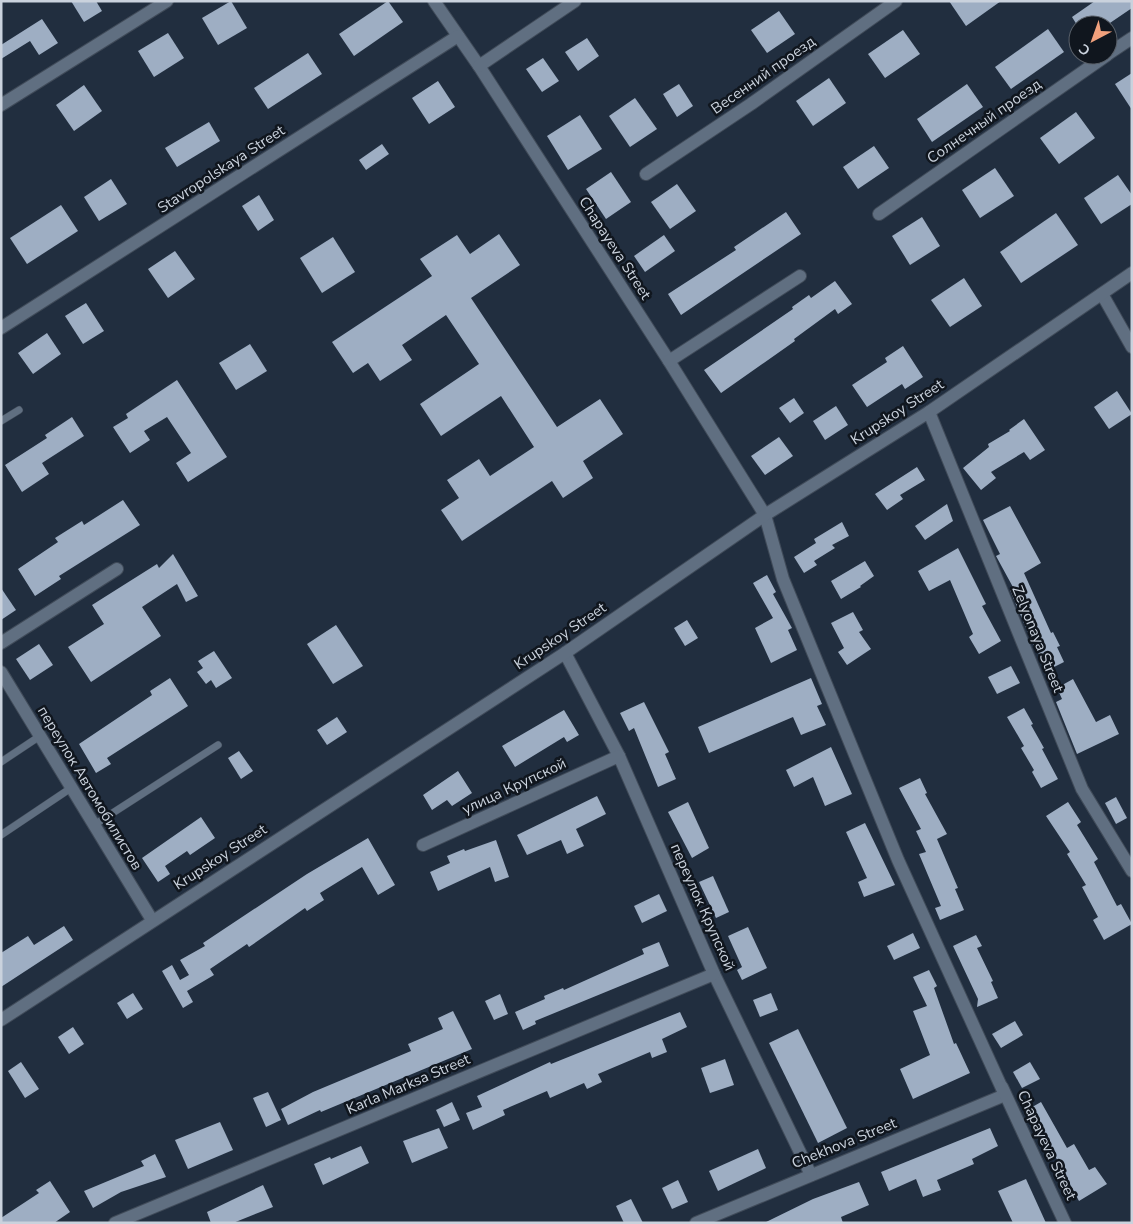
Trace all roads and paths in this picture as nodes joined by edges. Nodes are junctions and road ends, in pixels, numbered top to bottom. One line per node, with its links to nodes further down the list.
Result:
1 (167, 1): 10 (street)
2 (434, 1): 5 (street, Chapayeva Street)
3 (575, 1): 9 (street)
4 (896, 1): 11 (street, Весенний проезд)
5 (458, 36): 9 (street, Chapayeva Street); 16 (street, Stavropolskaya Street)
6 (1132, 38): 7 (street, Солнечный проезд)
7 (1118, 48)
8 (1094, 65): 12 (street, Солнечный проезд)
9 (479, 66): 18 (street, Chapayeva Street)
10 (1, 104)
11 (646, 174)
12 (879, 214)
13 (1132, 273): 15 (street, Krupskoy Street)
14 (800, 276): 18 (street)
15 (1102, 294): 17 (street); 20 (street, Krupskoy Street)
16 (1, 328)
17 (1132, 347)
18 (669, 361): 22 (street, Chapayeva Street)
19 (18, 410): 21 (lane)
20 (929, 412): 22 (street, Krupskoy Street); 35 (street, Zelyonaya Street)
21 (1, 422)
22 (764, 515): 25 (street, Krupskoy Street); 40 (street, Chapayeva Street)
23 (117, 569): 24 (street)
24 (1, 643)
25 (565, 654): 29 (street, переулок Крупской); 36 (street, Krupskoy Street)
26 (1, 672): 27 (street, переулок Автомобилистов)
27 (40, 736): 30 (lane); 31 (street, переулок Автомобилистов)
28 (218, 745): 32 (lane)
29 (619, 756): 34 (street, улица Крупской); 37 (street, переулок Крупской)
30 (1, 762)
31 (72, 788): 32 (street, переулок Автомобилистов); 33 (lane)
32 (94, 825): 36 (street, переулок Автомобилистов)
33 (1, 835)
34 (423, 845)
35 (1130, 865)
36 (152, 920): 38 (street, Krupskoy Street)
37 (714, 974): 41 (street, переулок Крупской); 42 (street, Karla Marksa Street)
38 (1, 1020)
39 (1000, 1081): 40 (street, Chapayeva Street)
40 (1006, 1095): 41 (street, Chekhova Street); 44 (street, Chapayeva Street)
41 (811, 1175): 43 (street, Chekhova Street)
42 (115, 1223)
43 (696, 1223)
44 (1065, 1223)

